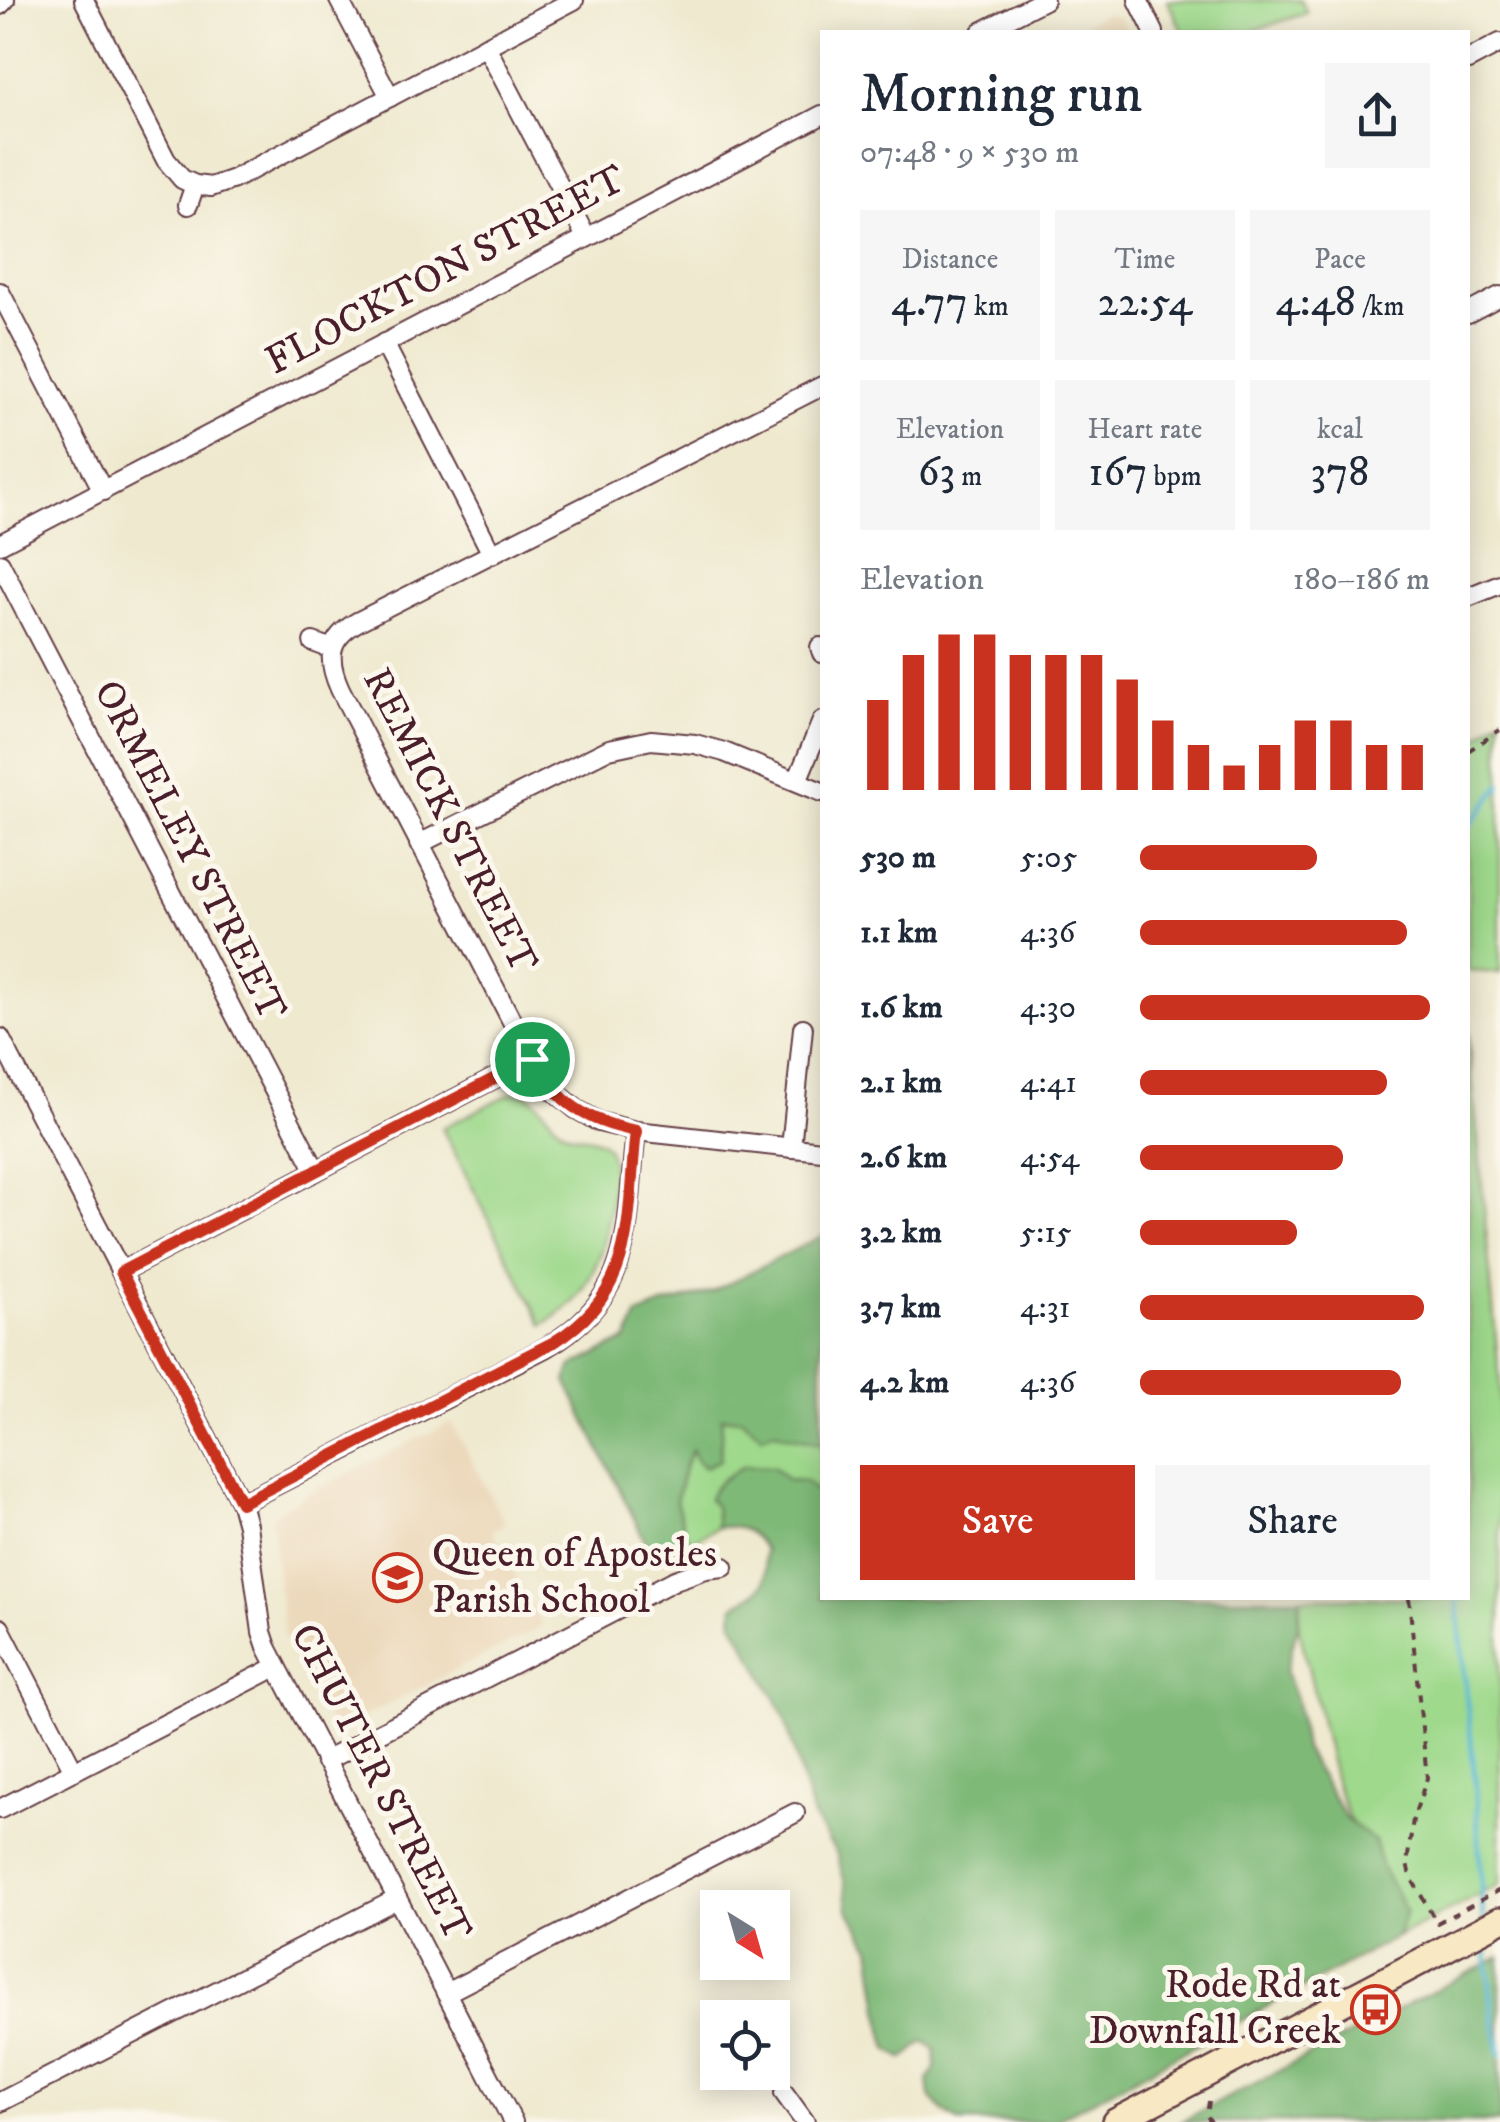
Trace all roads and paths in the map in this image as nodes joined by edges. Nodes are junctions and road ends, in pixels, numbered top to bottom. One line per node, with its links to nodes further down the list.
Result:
1 (84, 0): 13 (street)
2 (339, 0): 11 (street)
3 (574, 0): 9 (street)
4 (1044, 0): 6 (street)
5 (1138, 0): 7 (street)
6 (985, 30)
7 (1153, 30)
8 (1500, 43): 10 (street)
9 (486, 46): 11 (street); 15 (street)
10 (1470, 59)
11 (390, 97): 13 (street)
12 (820, 116): 15 (street, FLOCKTON STREET)
13 (196, 186): 14 (street)
14 (188, 205)
15 (586, 237): 19 (street, FLOCKTON STREET)
16 (0, 292): 21 (street)
17 (1500, 296): 18 (street)
18 (1470, 311)
19 (384, 343): 21 (street, FLOCKTON STREET); 23 (street)
20 (820, 387): 23 (street, REMICK STREET)
21 (103, 491): 22 (street, FLOCKTON STREET)
22 (0, 544)
23 (492, 554): 28 (street, REMICK STREET)
24 (0, 563): 41 (street, ORMELEY STREET)
25 (1500, 584): 26 (street)
26 (1470, 596)
27 (313, 642): 28 (street, REMICK STREET)
28 (332, 648): 34 (street, REMICK STREET)
29 (820, 726): 32 (street)
30 (1500, 730): 31 (path)
31 (1470, 750)
32 (797, 781): 33 (street); 34 (street)
33 (820, 791)
34 (419, 844): 37 (street, REMICK STREET)
35 (803, 1028): 39 (street)
36 (0, 1038): 42 (street, CHUTER STREET)
37 (532, 1059): 38 (street, REMICK STREET); 41 (street)
38 (636, 1131): 39 (street, REMICK STREET); 43 (street)
39 (791, 1148): 40 (street, REMICK STREET)
40 (820, 1151)
41 (316, 1171): 42 (street)
42 (121, 1272): 43 (street, CHUTER STREET)
43 (241, 1503): 47 (street, CHUTER STREET)
44 (724, 1567): 48 (street)
45 (1409, 1600): 52 (path)
46 (0, 1628): 49 (street)
47 (276, 1667): 48 (street, CHUTER STREET); 49 (street)
48 (325, 1760): 53 (street, CHUTER STREET)
49 (74, 1772): 50 (street)
50 (0, 1809)
51 (796, 1813): 55 (street)
52 (1500, 1890)
53 (397, 1899): 55 (street, CHUTER STREET); 58 (street)
54 (1500, 1920): 61 (main road)
55 (446, 1993): 59 (street, CHUTER STREET)
56 (784, 2093): 60 (street)
57 (1208, 2101): 62 (path)
58 (0, 2102)
59 (513, 2122)
60 (805, 2122)
61 (1115, 2122)
62 (1211, 2122)

